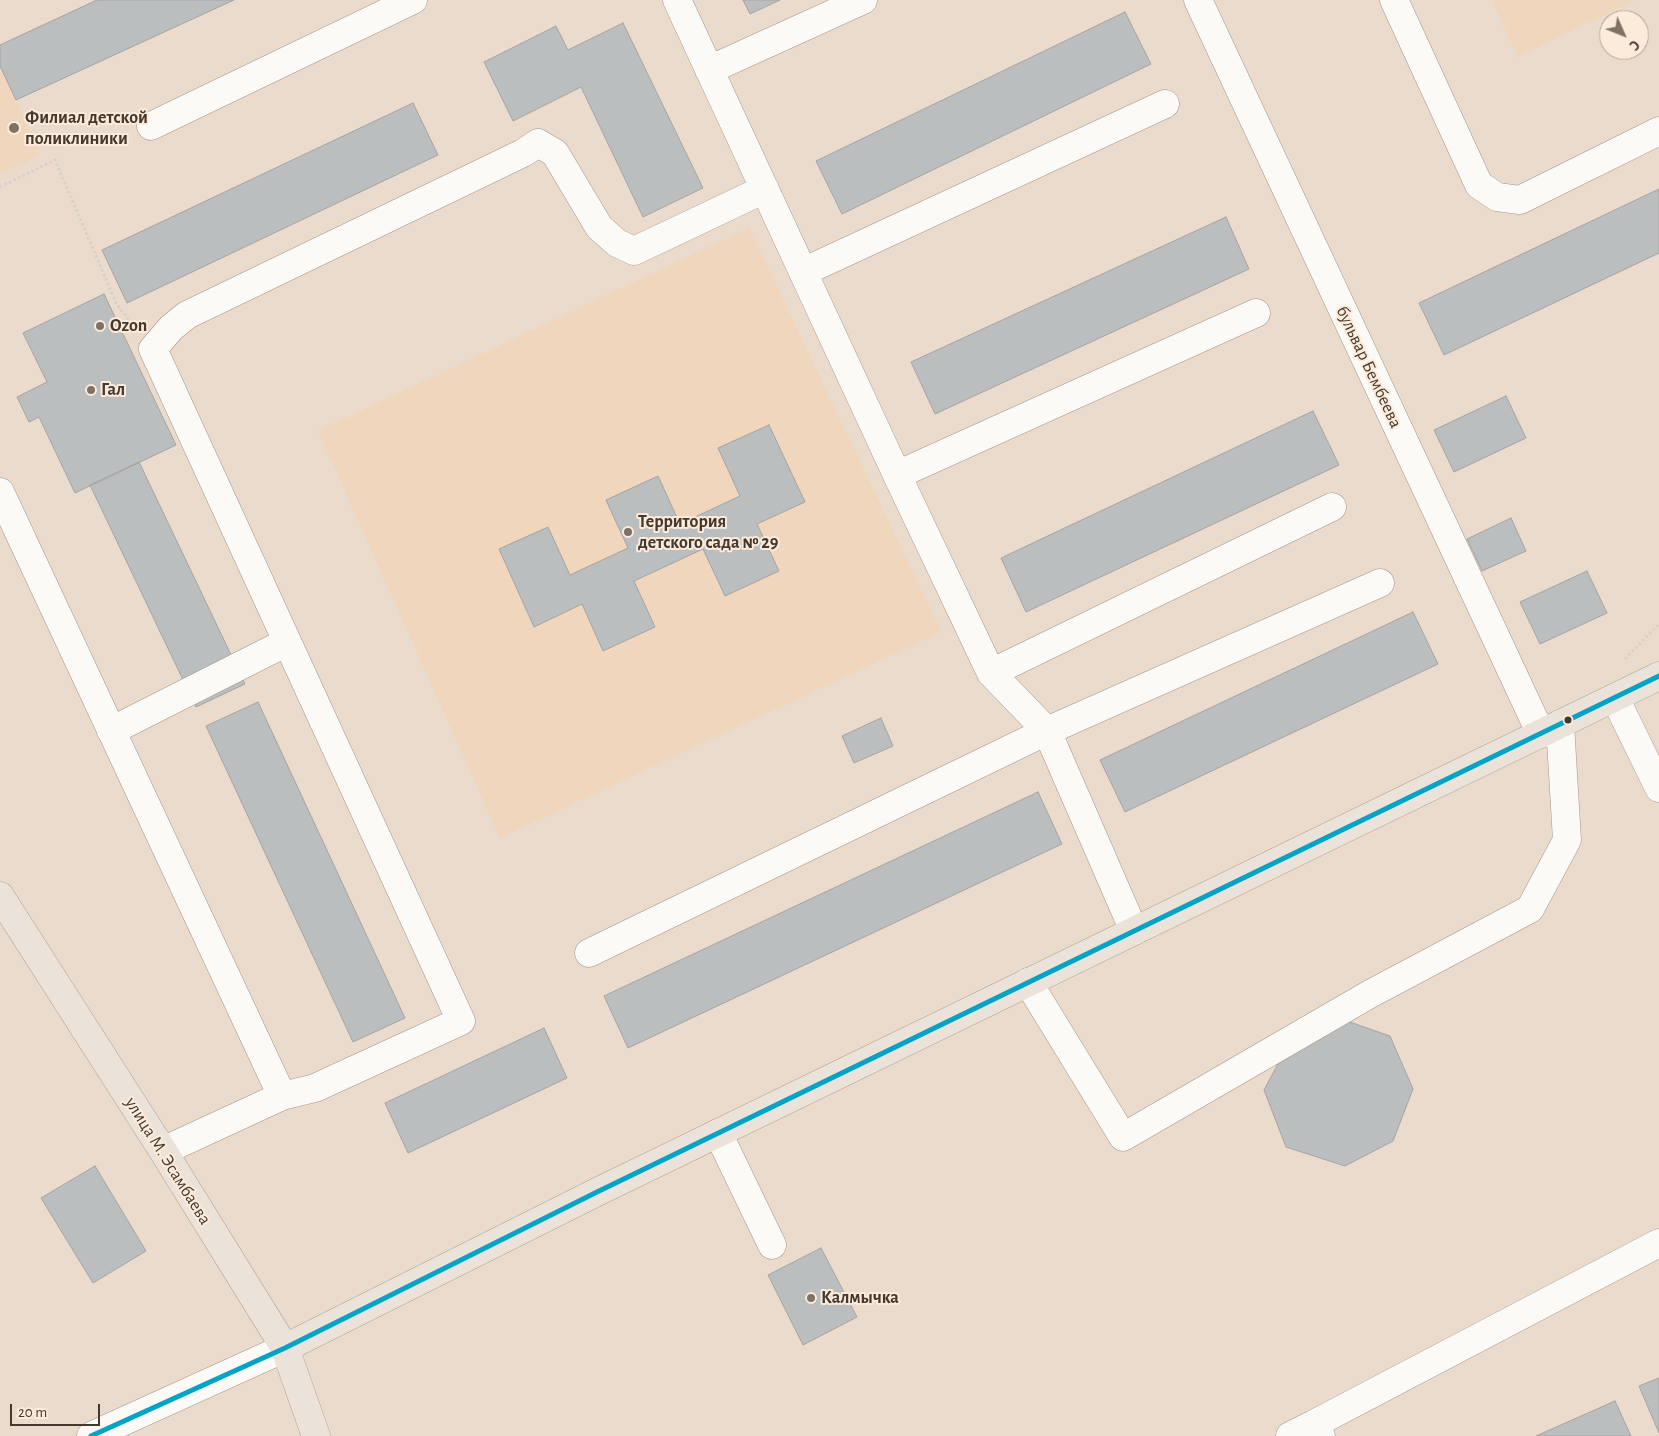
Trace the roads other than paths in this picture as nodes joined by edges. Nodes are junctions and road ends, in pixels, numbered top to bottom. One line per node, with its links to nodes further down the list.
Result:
1 (413, 0): 8 (street)
2 (677, 0): 6 (street)
3 (863, 0): 6 (street)
4 (1198, 0): 21 (street, бульвар Бембеева)
5 (1394, 0): 9 (street)
6 (709, 70): 10 (street)
7 (1165, 104): 11 (street)
8 (151, 126)
9 (1659, 131)
10 (765, 189): 11 (street); 17 (street)
11 (803, 272): 13 (street)
12 (1256, 313): 13 (street)
13 (897, 475): 18 (street)
14 (0, 492): 22 (street)
15 (1332, 507): 18 (street)
16 (1380, 583): 23 (street)
17 (287, 642): 22 (street); 29 (street)
18 (991, 673): 23 (street)
19 (1659, 676): 20 (main road)
20 (1615, 698): 21 (main road); 24 (street)
21 (1551, 729): 26 (main road); 28 (street)
22 (111, 731): 29 (street)
23 (1047, 731): 26 (street); 27 (street)
24 (1659, 788)
25 (0, 896): 31 (main road, улица М. Эсамбаева)
26 (1134, 930): 28 (main road)
27 (589, 954)
28 (1028, 982): 30 (main road)
29 (282, 1096): 31 (street)
30 (718, 1133): 33 (street); 34 (main road)
31 (163, 1151): 34 (main road, улица М. Эсамбаева)
32 (1659, 1243): 35 (street)
33 (772, 1245)
34 (285, 1348): 36 (street); 37 (main road, улица М. Эсамбаева)
35 (1317, 1430): 38 (street)
36 (91, 1436)
37 (316, 1436)
38 (1290, 1436)

